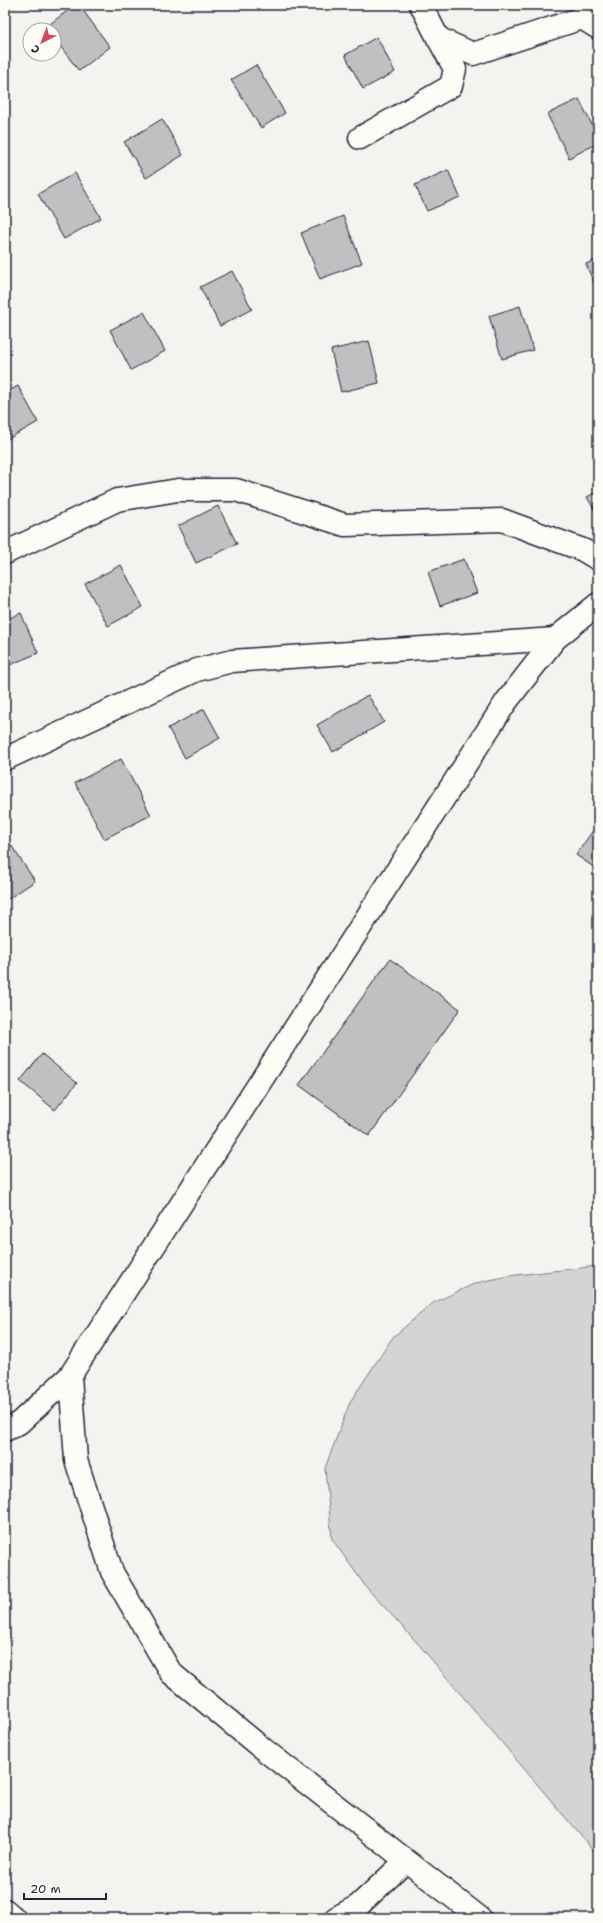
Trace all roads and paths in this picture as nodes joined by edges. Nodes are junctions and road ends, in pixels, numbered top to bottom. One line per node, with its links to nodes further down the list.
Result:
1 (421, 5): 3 (street)
2 (598, 28): 3 (street)
3 (438, 38): 4 (street)
4 (360, 138)
5 (5, 553): 6 (street)
6 (598, 559)
7 (598, 604): 8 (street)
8 (555, 639): 9 (street); 10 (street)
9 (5, 759)
10 (70, 1376): 11 (street); 12 (street)
11 (5, 1430)
12 (405, 1862): 15 (street); 16 (street)
13 (5, 1910): 14 (street)
14 (14, 1918)
15 (336, 1918)
16 (480, 1918)

